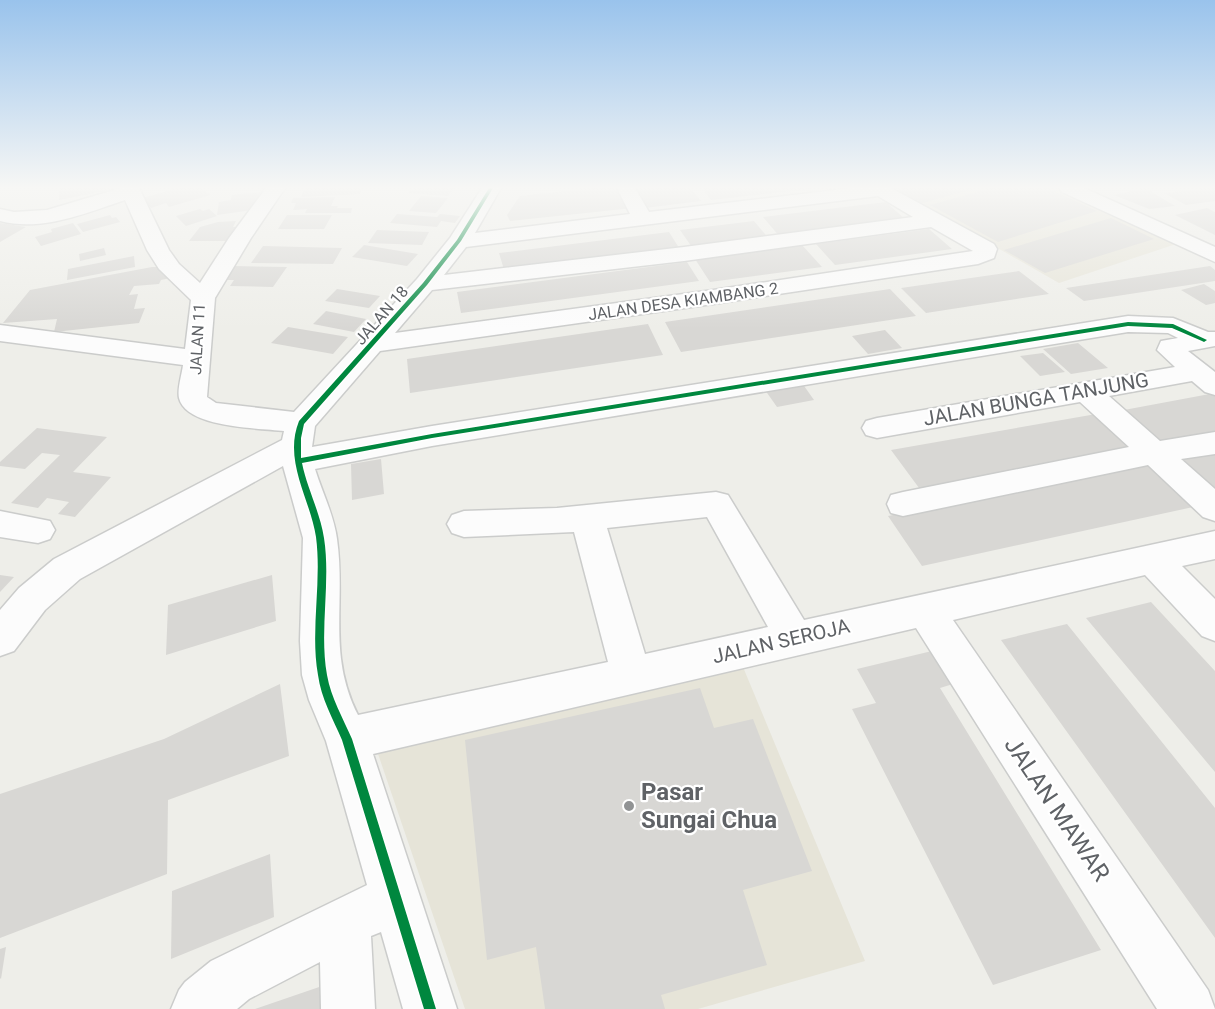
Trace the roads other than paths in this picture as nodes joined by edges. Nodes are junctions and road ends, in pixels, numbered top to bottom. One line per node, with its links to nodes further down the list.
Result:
1 (151, 235): 13 (street, JALAN 11)
2 (242, 235): 13 (street)
3 (463, 235): 9 (street, JALAN 18)
4 (515, 235): 9 (street)
5 (667, 235): 11 (street)
6 (872, 235): 11 (street)
7 (962, 235): 11 (street, JALAN DESA KIAMBANG 2)
8 (1178, 235): 10 (street)
9 (459, 242): 12 (street, JALAN 18)
10 (1210, 249)
11 (699, 276): 12 (street); 16 (street, JALAN DESA KIAMBANG 2)
12 (425, 285): 16 (street, JALAN 18)
13 (203, 298): 17 (street, JALAN 11)
14 (0, 333): 17 (street)
15 (1210, 339): 18 (street); 21 (street)
16 (374, 344): 21 (street, JALAN 18)
17 (197, 359): 21 (street, JALAN 11)
18 (1206, 379): 19 (street, JALAN BUNGA TANJUNG)
19 (1084, 390): 20 (street, JALAN BUNGA TANJUNG); 23 (street)
20 (877, 428)
21 (298, 443): 35 (street); 37 (street)
22 (1215, 443): 23 (street)
23 (1154, 453): 24 (street); 25 (street)
24 (903, 504)
25 (1215, 508)
26 (587, 517): 28 (street); 34 (street); 36 (street)
27 (0, 524): 29 (street)
28 (464, 524)
29 (38, 530)
30 (1215, 544): 31 (street, JALAN SEROJA)
31 (1152, 559): 32 (street, JALAN SEROJA); 33 (street)
32 (924, 609): 34 (street, JALAN SEROJA); 43 (street, JALAN MAWAR)
33 (1215, 624)
34 (794, 638): 36 (street, JALAN SEROJA)
35 (0, 639)
36 (631, 674): 37 (street, JALAN SEROJA)
37 (347, 739): 38 (street)
38 (396, 897): 39 (street); 42 (street)
39 (345, 923): 40 (street); 41 (street)
40 (198, 1009)
41 (348, 1009)
42 (430, 1009)
43 (1189, 1009)

